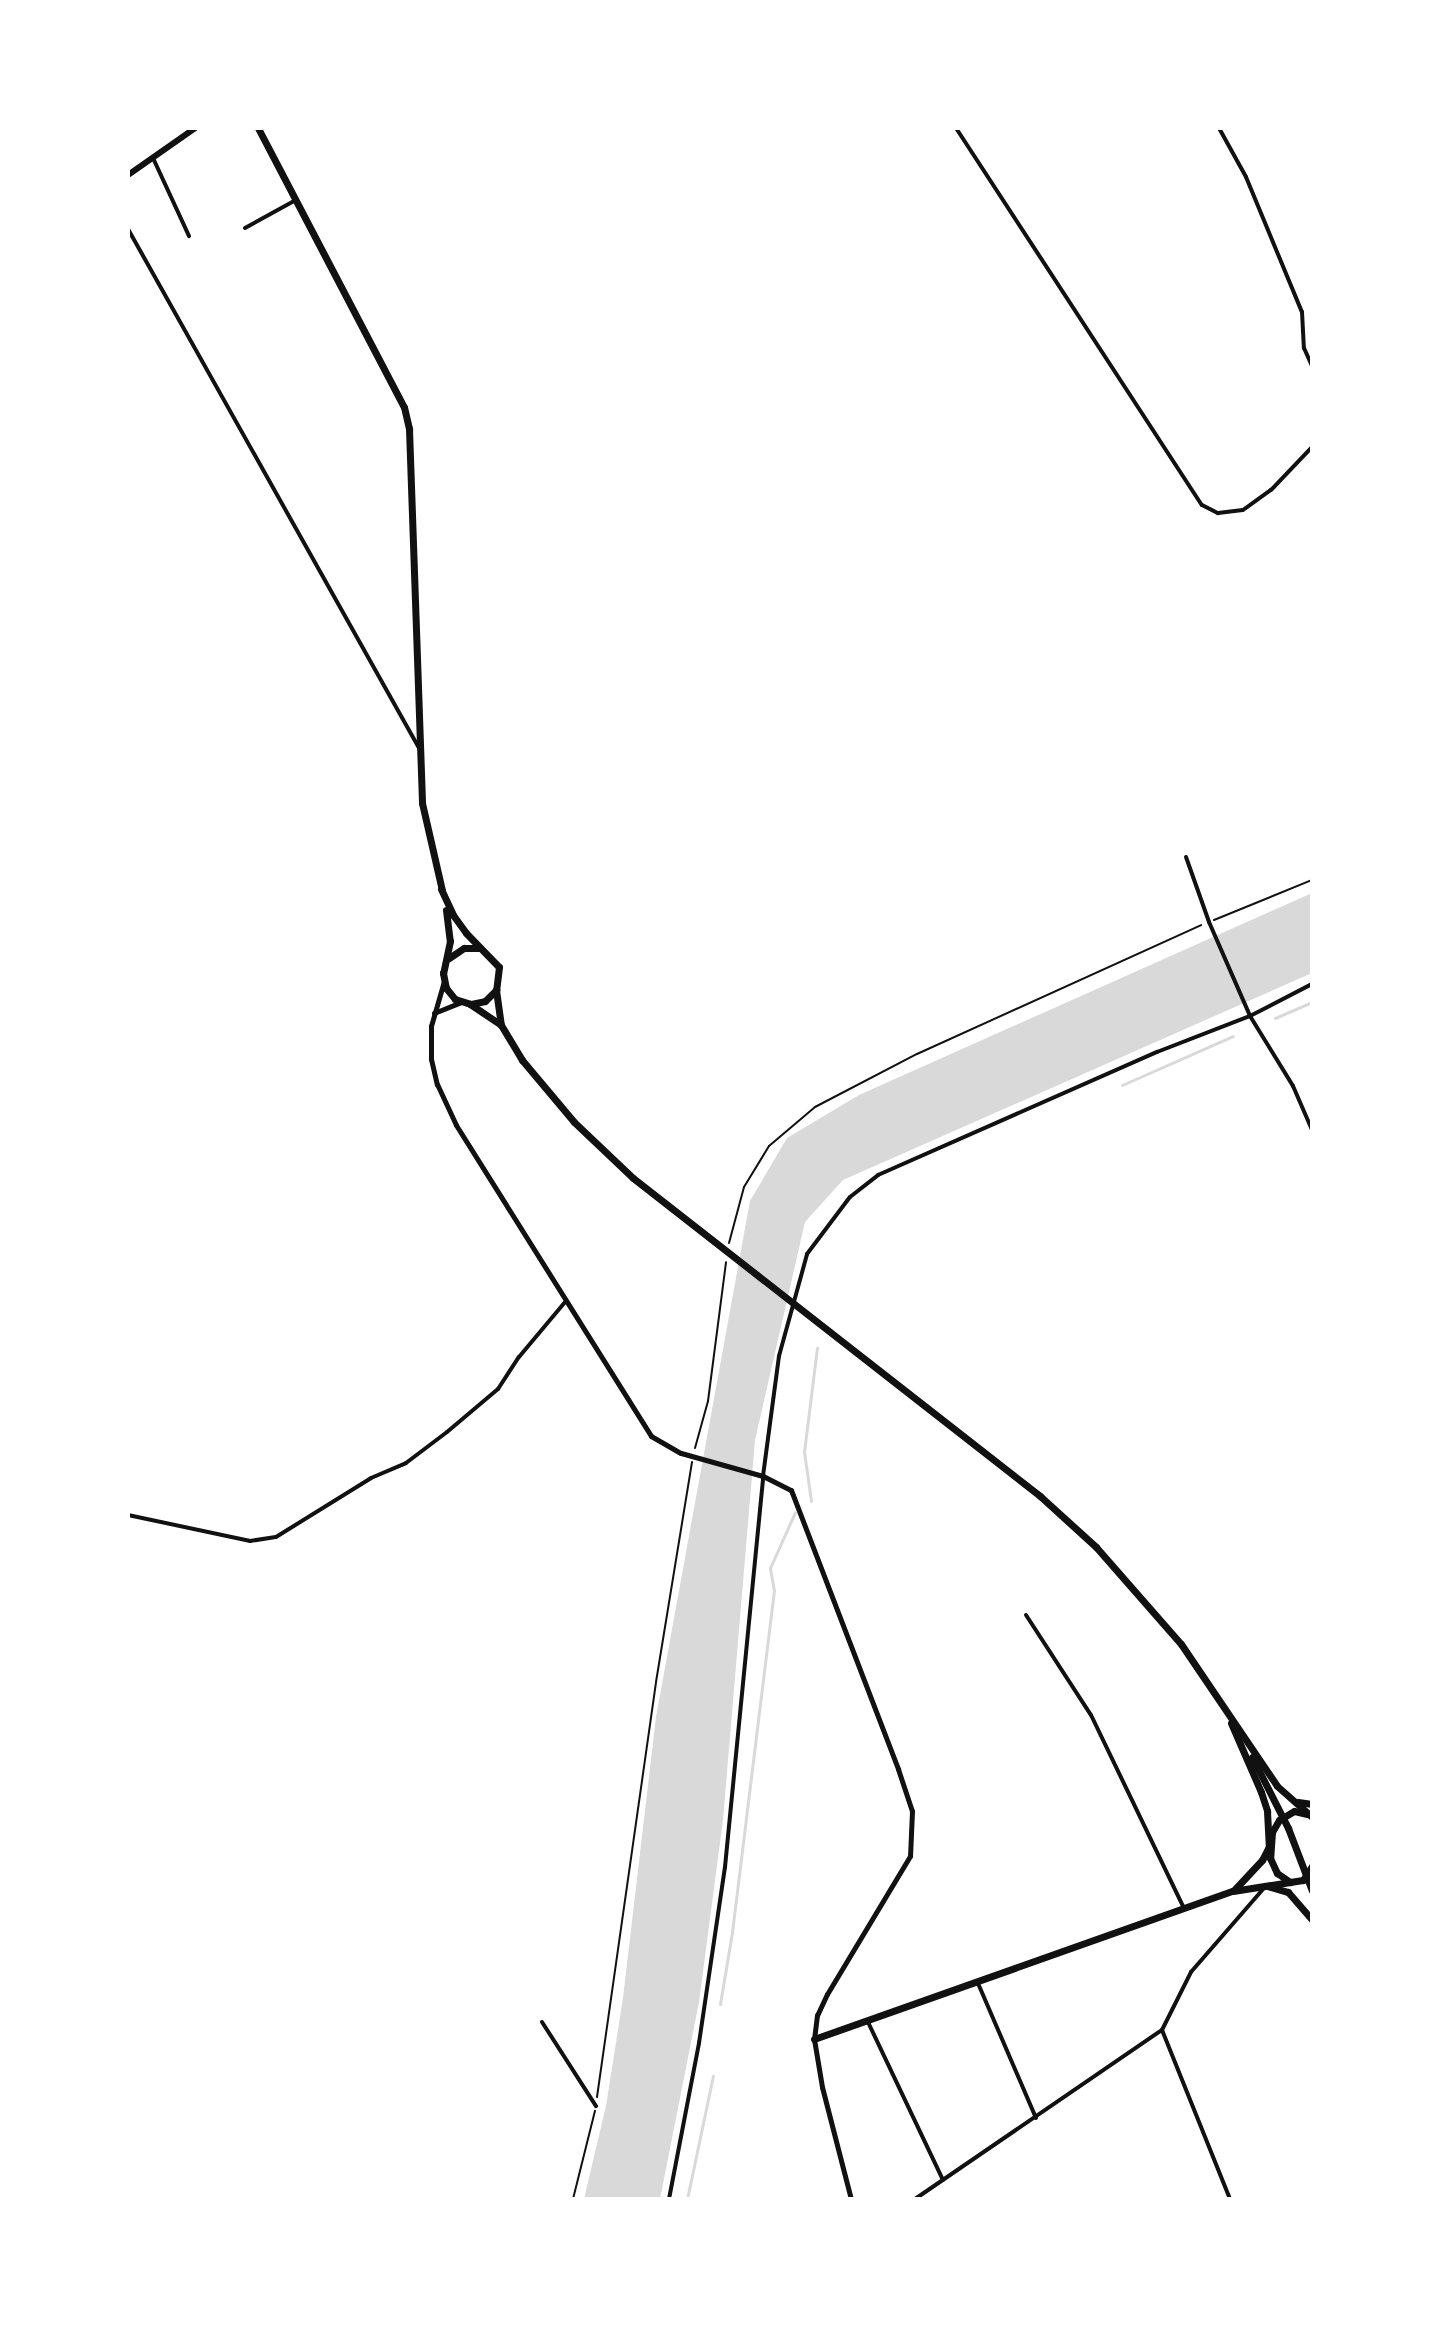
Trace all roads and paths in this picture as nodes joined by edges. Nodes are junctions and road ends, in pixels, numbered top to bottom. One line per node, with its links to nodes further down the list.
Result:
1 (195, 128): 5 (main road)
2 (258, 128): 7 (main road)
3 (956, 128): 12 (street)
4 (1219, 128): 11 (street)
5 (153, 158): 6 (main road); 10 (street)
6 (128, 175)
7 (296, 200): 8 (street); 13 (main road)
8 (245, 228)
9 (128, 229): 13 (street)
10 (189, 236)
11 (1312, 366)
12 (1312, 447)
13 (420, 750): 16 (main road)
14 (1186, 857): 17 (street)
15 (1312, 880): 17 (path)
16 (441, 889): 18 (main road); 19 (main road)
17 (1209, 922): 25 (street); 29 (path)
18 (481, 949): 19 (main road); 22 (main road)
19 (449, 958): 20 (main road)
20 (444, 981): 23 (main road); 24 (street)
21 (1312, 984): 25 (street)
22 (496, 990): 23 (main road); 26 (main road)
23 (466, 1003): 24 (street); 26 (main road)
24 (433, 1013): 28 (street)
25 (1250, 1016): 27 (street); 30 (street)
26 (501, 1025): 33 (main road)
27 (1312, 1130)
28 (566, 1301): 29 (street); 31 (street)
29 (693, 1456): 30 (street); 53 (path)
30 (763, 1476): 52 (street); 57 (street)
31 (128, 1515)
32 (1026, 1615): 46 (street)
33 (1220, 1699): 34 (main road); 36 (main road); 38 (main road)
34 (1309, 1806): 35 (main road); 37 (main road)
35 (1294, 1811): 36 (main road); 37 (main road)
36 (1283, 1817): 38 (main road); 40 (main road)
37 (1312, 1817)
38 (1269, 1846): 41 (main road); 43 (main road)
39 (1312, 1866): 40 (main road)
40 (1307, 1875): 41 (main road); 44 (main road)
41 (1287, 1883): 42 (main road); 45 (main road)
42 (1267, 1886): 43 (main road); 45 (main road); 51 (street)
43 (1233, 1891): 46 (main road)
44 (1312, 1891)
45 (1290, 1893): 47 (main road)
46 (1184, 1908): 48 (main road)
47 (1312, 1920)
48 (977, 1981): 49 (main road); 54 (street)
49 (867, 2020): 52 (main road); 55 (street)
50 (542, 2022): 53 (street)
51 (1162, 2030): 54 (street); 60 (street)
52 (814, 2039): 58 (street)
53 (596, 2106): 56 (path)
54 (1036, 2118): 55 (street)
55 (943, 2180): 59 (street)
56 (573, 2199)
57 (669, 2199)
58 (851, 2199)
59 (915, 2199)
60 (1230, 2199)

